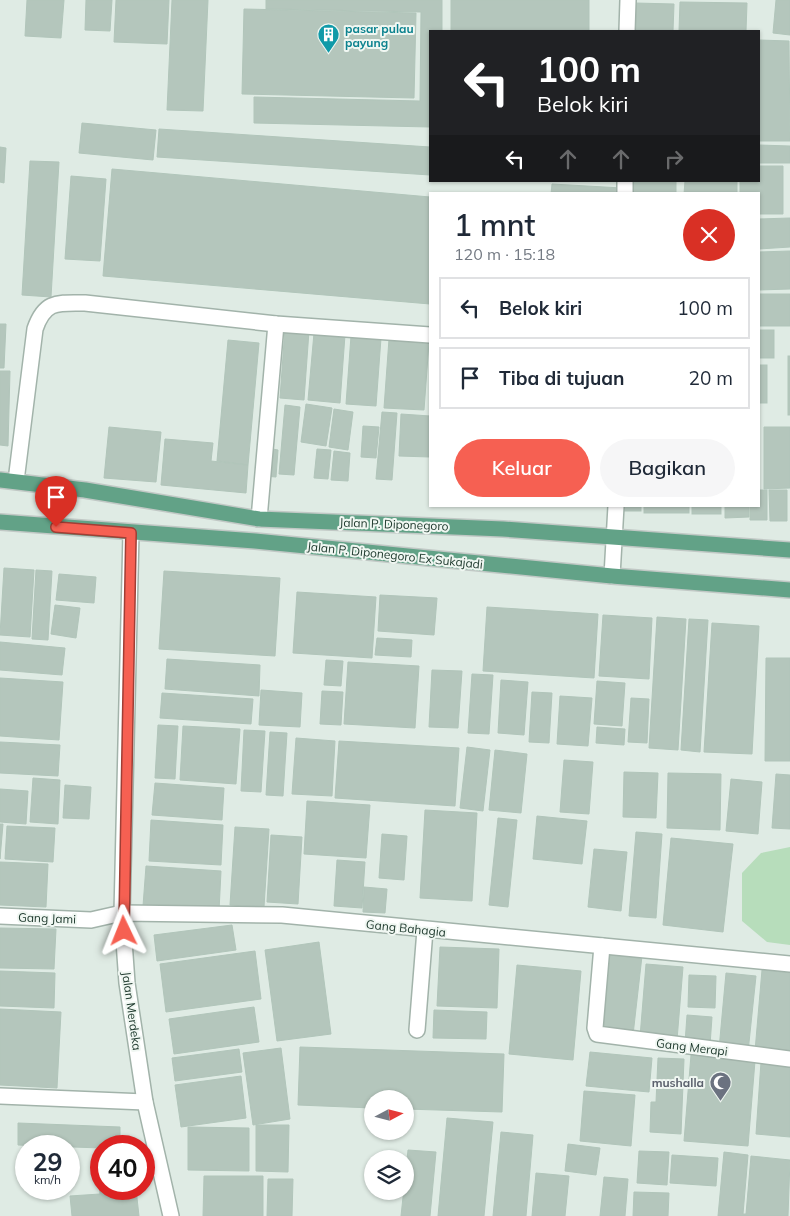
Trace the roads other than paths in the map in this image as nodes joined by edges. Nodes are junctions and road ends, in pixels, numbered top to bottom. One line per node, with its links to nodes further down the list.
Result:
1 (628, 0): 2 (street)
2 (627, 30)
3 (276, 324): 4 (street); 6 (street); 8 (street)
4 (429, 335)
5 (0, 480): 6 (main road, Jalan P. Diponegoro)
6 (16, 481): 8 (main road, Jalan P. Diponegoro)
7 (616, 507): 11 (street)
8 (259, 519): 11 (main road, Jalan P. Diponegoro)
9 (0, 522): 10 (main road, Jalan P. Diponegoro Ex Sukajadi)
10 (131, 533): 13 (main road, Jalan P. Diponegoro Ex Sukajadi); 15 (street, Jalan Merdeka)
11 (614, 537): 12 (main road, Jalan P. Diponegoro); 13 (street)
12 (790, 550)
13 (612, 576): 14 (main road, Jalan P. Diponegoro Ex Sukajadi)
14 (790, 590)
15 (122, 913): 16 (street, Gang Jami); 17 (street, Gang Bahagia); 23 (street, Jalan Merdeka)
16 (0, 916)
17 (425, 930): 18 (street, Gang Bahagia); 20 (street)
18 (602, 946): 19 (street, Gang Bahagia); 21 (street, Gang Merapi)
19 (790, 964)
20 (417, 1030)
21 (790, 1059)
22 (0, 1096): 23 (street)
23 (145, 1102): 24 (street, Jalan Merdeka)
24 (170, 1216)

